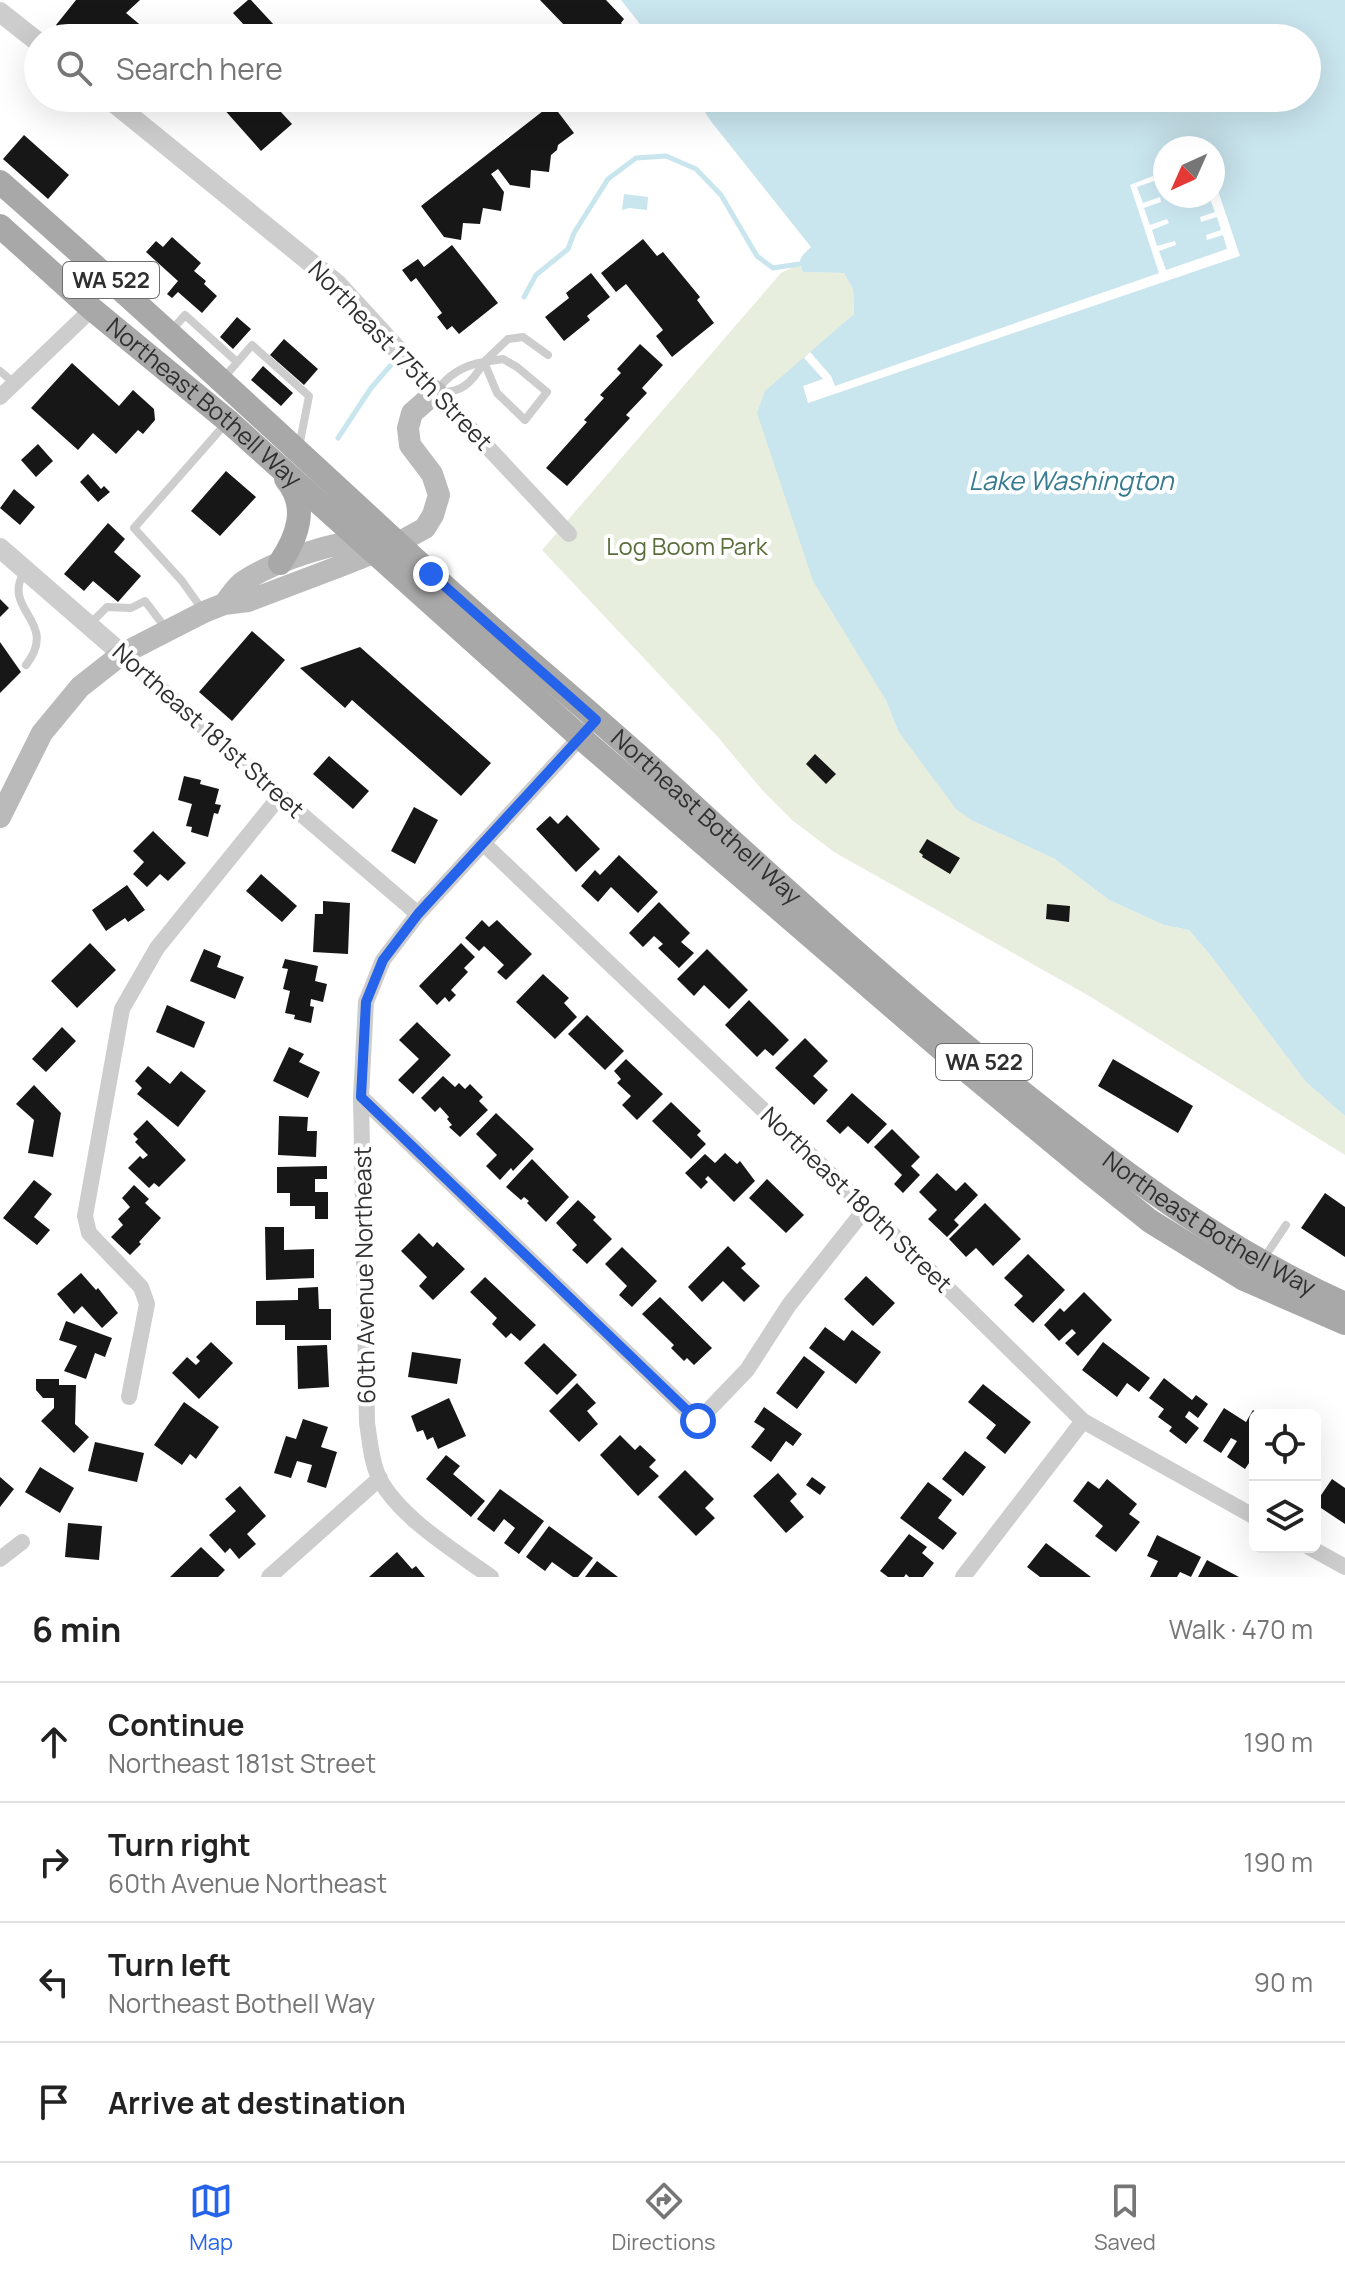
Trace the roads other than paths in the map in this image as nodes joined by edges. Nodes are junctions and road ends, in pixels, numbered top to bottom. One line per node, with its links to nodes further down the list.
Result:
1 (0, 12): 2 (street)
2 (24, 31)
3 (125, 112): 12 (street, Northeast 175th Street)
4 (0, 182): 10 (main road, Northeast Bothell Way / WA 522)
5 (0, 226): 6 (main road, Northeast Bothell Way / WA 522)
6 (92, 309): 11 (street); 14 (main road, Northeast Bothell Way / WA 522)
7 (548, 355): 8 (lane)
8 (484, 362): 8 (lane); 12 (lane); 12 (lane)
9 (0, 371): 11 (lane)
10 (229, 371): 15 (main road, Northeast Bothell Way / WA 522); 15 (lane)
11 (14, 383): 13 (street)
12 (436, 392): 17 (street, Northeast 175th Street); 18 (main road)
13 (0, 397)
14 (228, 421): 16 (main road, Northeast Bothell Way / WA 522); 22 (lane)
15 (298, 452): 18 (main road, Northeast Bothell Way / WA 522)
16 (269, 458): 18 (main road, Northeast Bothell Way / WA 522); 20 (main road)
17 (569, 534)
18 (381, 543): 20 (main road); 22 (main road); 27 (main road, Northeast Bothell Way / WA 522)
19 (0, 548): 21 (street, Northeast 181st Street)
20 (280, 563): 22 (main road)
21 (25, 570): 23 (street, Northeast 181st Street); 26 (lane)
22 (214, 608): 24 (main road)
23 (89, 625): 24 (lane); 25 (street, Northeast 181st Street)
24 (168, 631): 25 (main road)
25 (122, 654): 28 (street, Northeast 181st Street); 29 (main road)
26 (26, 665)
27 (588, 729): 30 (street, 60th Avenue Northeast); 35 (main road, Northeast Bothell Way / WA 522); 37 (main road, Northeast Bothell Way / WA 522)
28 (280, 796): 31 (street, Northeast 181st Street); 38 (street)
29 (0, 817)
30 (484, 844): 31 (street, 60th Avenue Northeast); 33 (street, Northeast 180th Street)
31 (418, 914): 32 (street, 60th Avenue Northeast)
32 (361, 1097): 33 (street); 40 (street, 60th Avenue Northeast)
33 (866, 1208): 39 (street, Northeast 180th Street)
34 (1286, 1225): 35 (lane)
35 (1262, 1261): 36 (main road, Northeast Bothell Way / WA 522)
36 (1345, 1304)
37 (1345, 1323)
38 (129, 1397)
39 (1083, 1421): 41 (street, Northeast 180th Street); 48 (street)
40 (380, 1478): 46 (street); 47 (street)
41 (1249, 1514)
42 (22, 1542): 44 (street)
43 (1320, 1553): 45 (street)
44 (0, 1559)
45 (1345, 1567)
46 (269, 1577)
47 (491, 1577)
48 (963, 1577)

